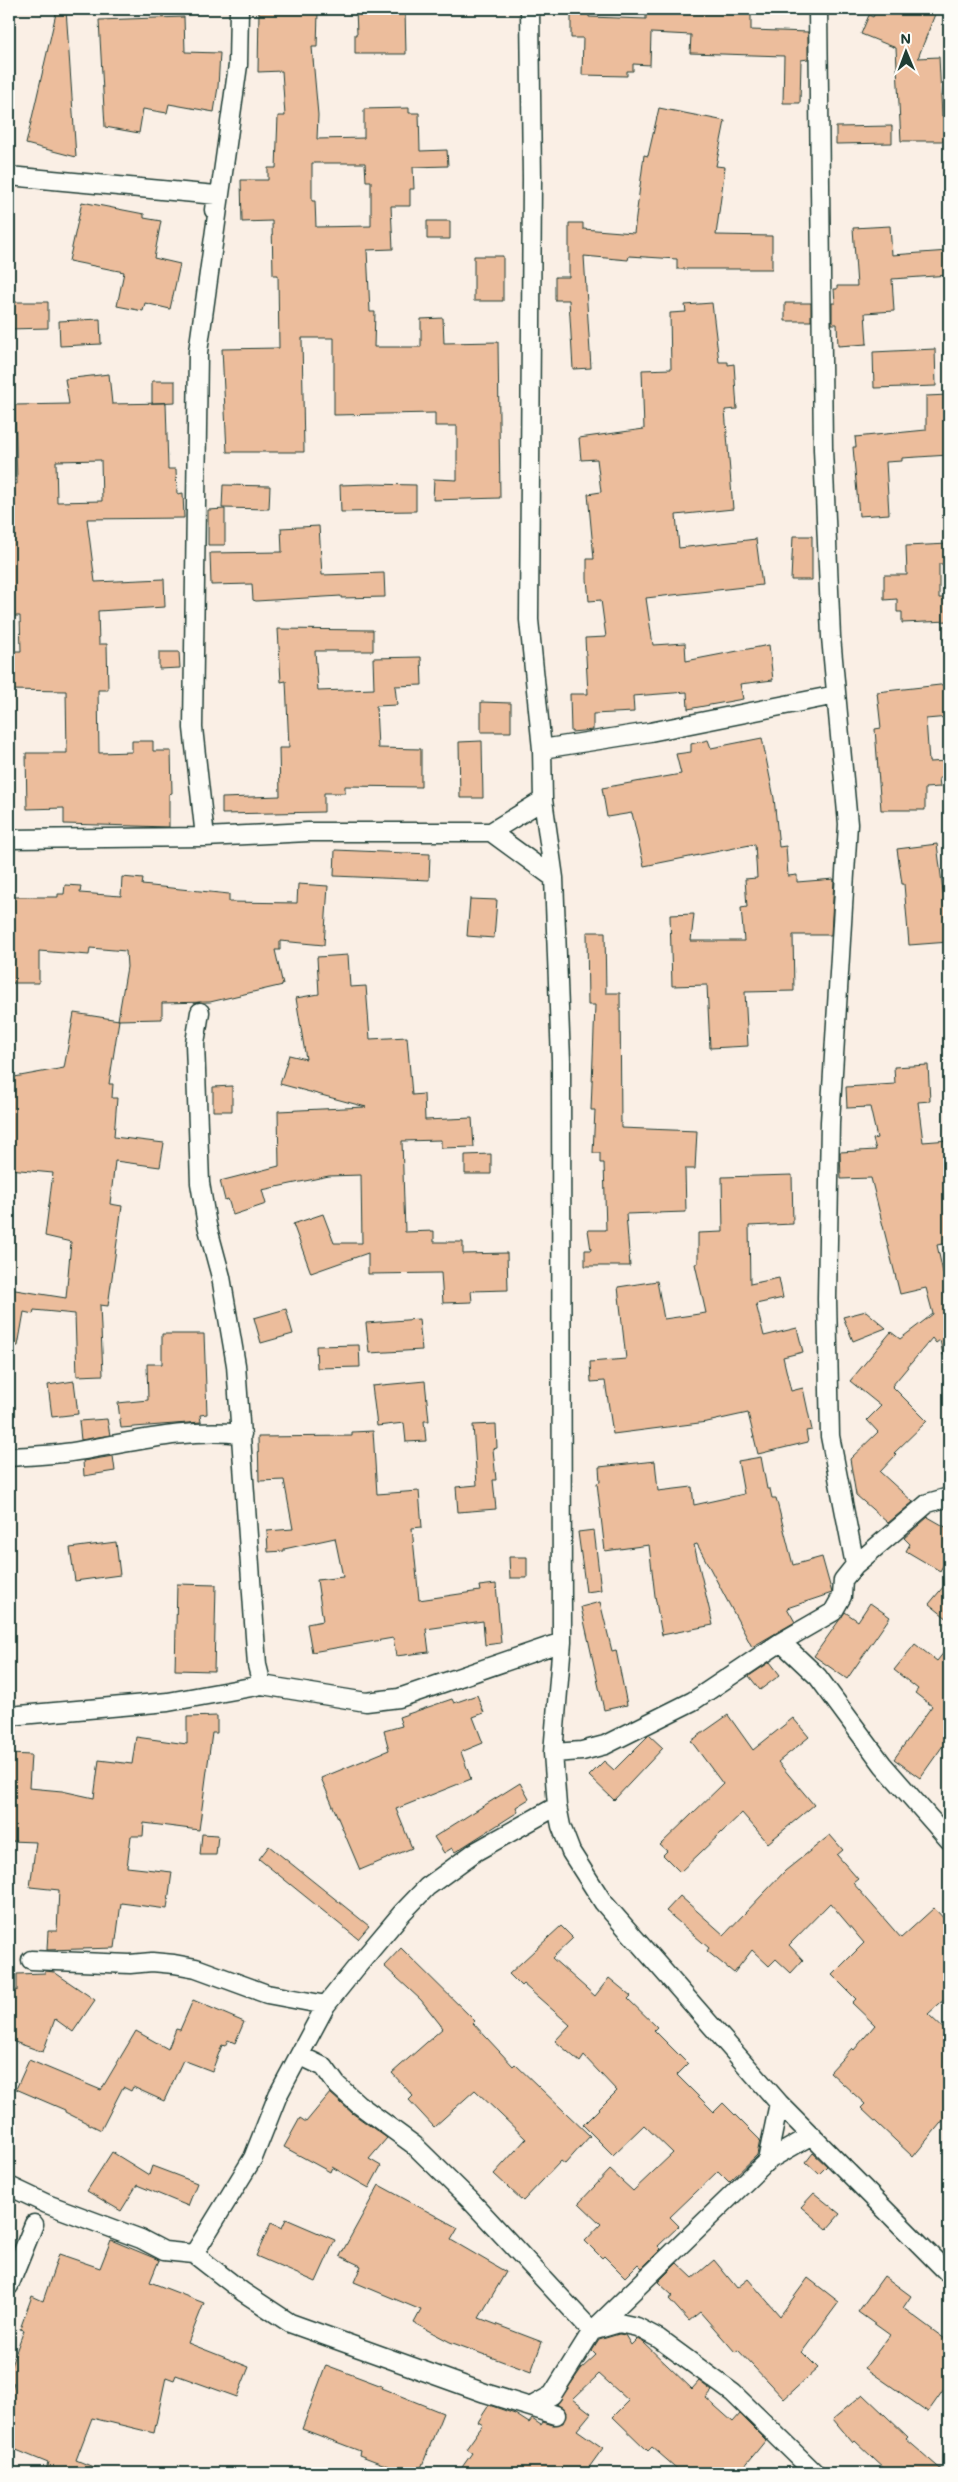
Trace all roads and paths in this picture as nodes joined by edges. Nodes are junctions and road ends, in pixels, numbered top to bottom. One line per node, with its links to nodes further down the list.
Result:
1 (239, 9): 5 (street)
2 (530, 9): 7 (street)
3 (818, 9): 6 (street)
4 (9, 176): 5 (street)
5 (198, 352): 10 (street)
6 (836, 695): 7 (street); 17 (street)
7 (542, 749): 8 (street)
8 (543, 800): 9 (street); 12 (street)
9 (491, 832): 10 (street); 12 (street)
10 (205, 837): 11 (street)
11 (9, 839)
12 (554, 878): 18 (street)
13 (200, 1012): 14 (street)
14 (242, 1434): 15 (street); 20 (street)
15 (9, 1457)
16 (949, 1497): 17 (street)
17 (855, 1565): 19 (street)
18 (562, 1642): 20 (street); 22 (street)
19 (781, 1642): 22 (street); 24 (street)
20 (262, 1685): 21 (street)
21 (9, 1716)
22 (553, 1753): 23 (street)
23 (557, 1806): 26 (street); 28 (street)
24 (949, 1840)
25 (30, 1960): 26 (street)
26 (326, 2005): 27 (street)
27 (300, 2056): 33 (street); 36 (street)
28 (779, 2103): 29 (street); 30 (street)
29 (812, 2135): 30 (street); 34 (street)
30 (767, 2161): 36 (street)
31 (9, 2186): 33 (street)
32 (34, 2224): 35 (street)
33 (194, 2254): 37 (street)
34 (949, 2274)
35 (9, 2286)
36 (592, 2331): 37 (street); 39 (street)
37 (532, 2406): 38 (street)
38 (556, 2415)
39 (815, 2473)

